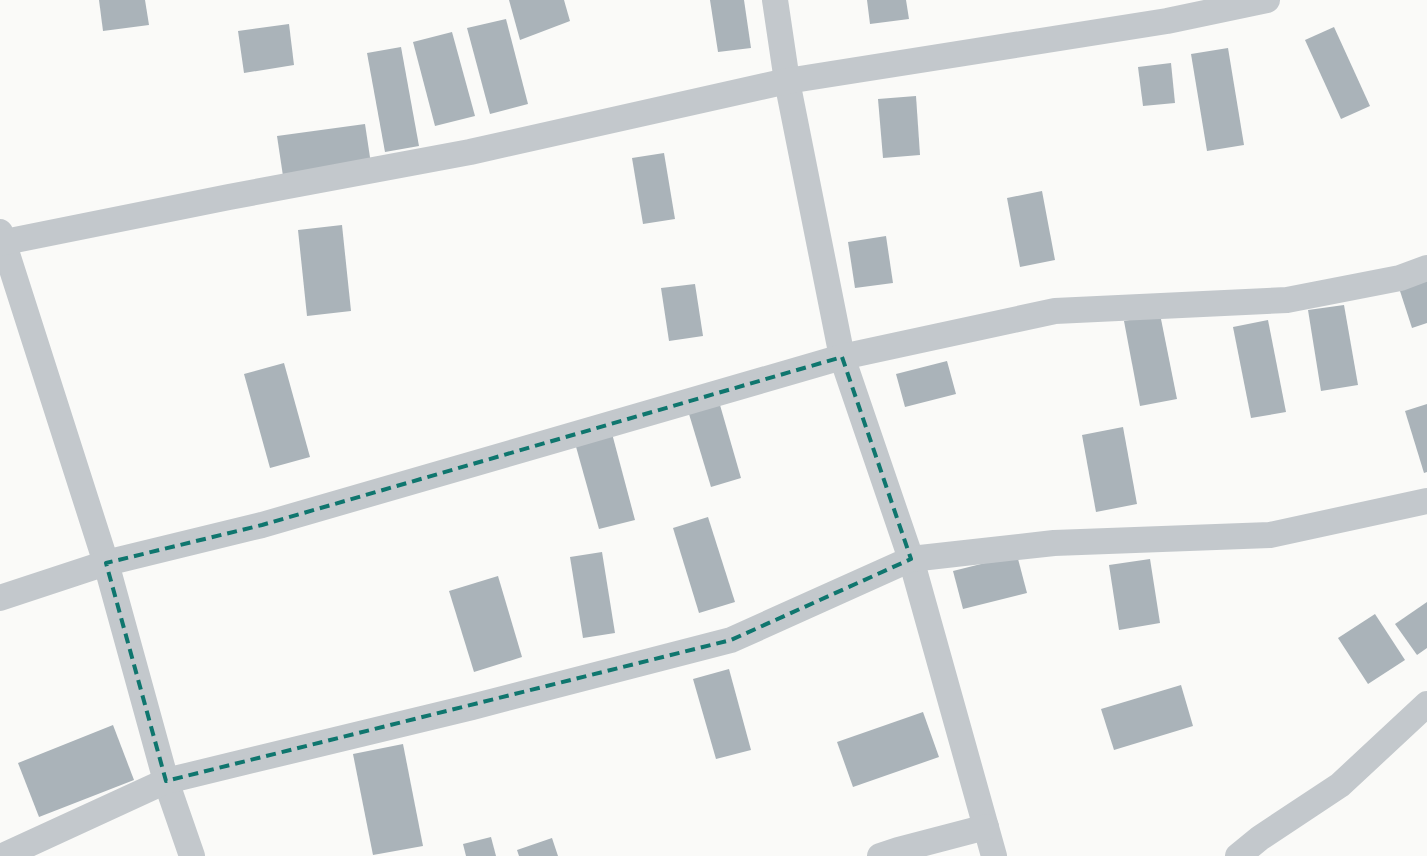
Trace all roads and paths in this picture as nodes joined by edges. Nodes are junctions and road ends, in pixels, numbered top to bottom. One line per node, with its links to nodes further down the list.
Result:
1 (775, 0): 3 (street)
2 (1267, 0): 3 (street)
3 (787, 81): 4 (street); 6 (street)
4 (1, 239): 9 (street)
5 (1427, 268): 6 (street)
6 (842, 357): 8 (street); 9 (street)
7 (1427, 501): 8 (street)
8 (911, 559): 12 (street); 13 (street)
9 (106, 563): 10 (street); 12 (street)
10 (0, 598)
11 (1427, 704): 18 (street)
12 (166, 781): 14 (street); 15 (street)
13 (986, 827): 16 (street); 17 (street)
14 (3, 856)
15 (192, 856)
16 (880, 856)
17 (994, 856)
18 (1238, 856)

